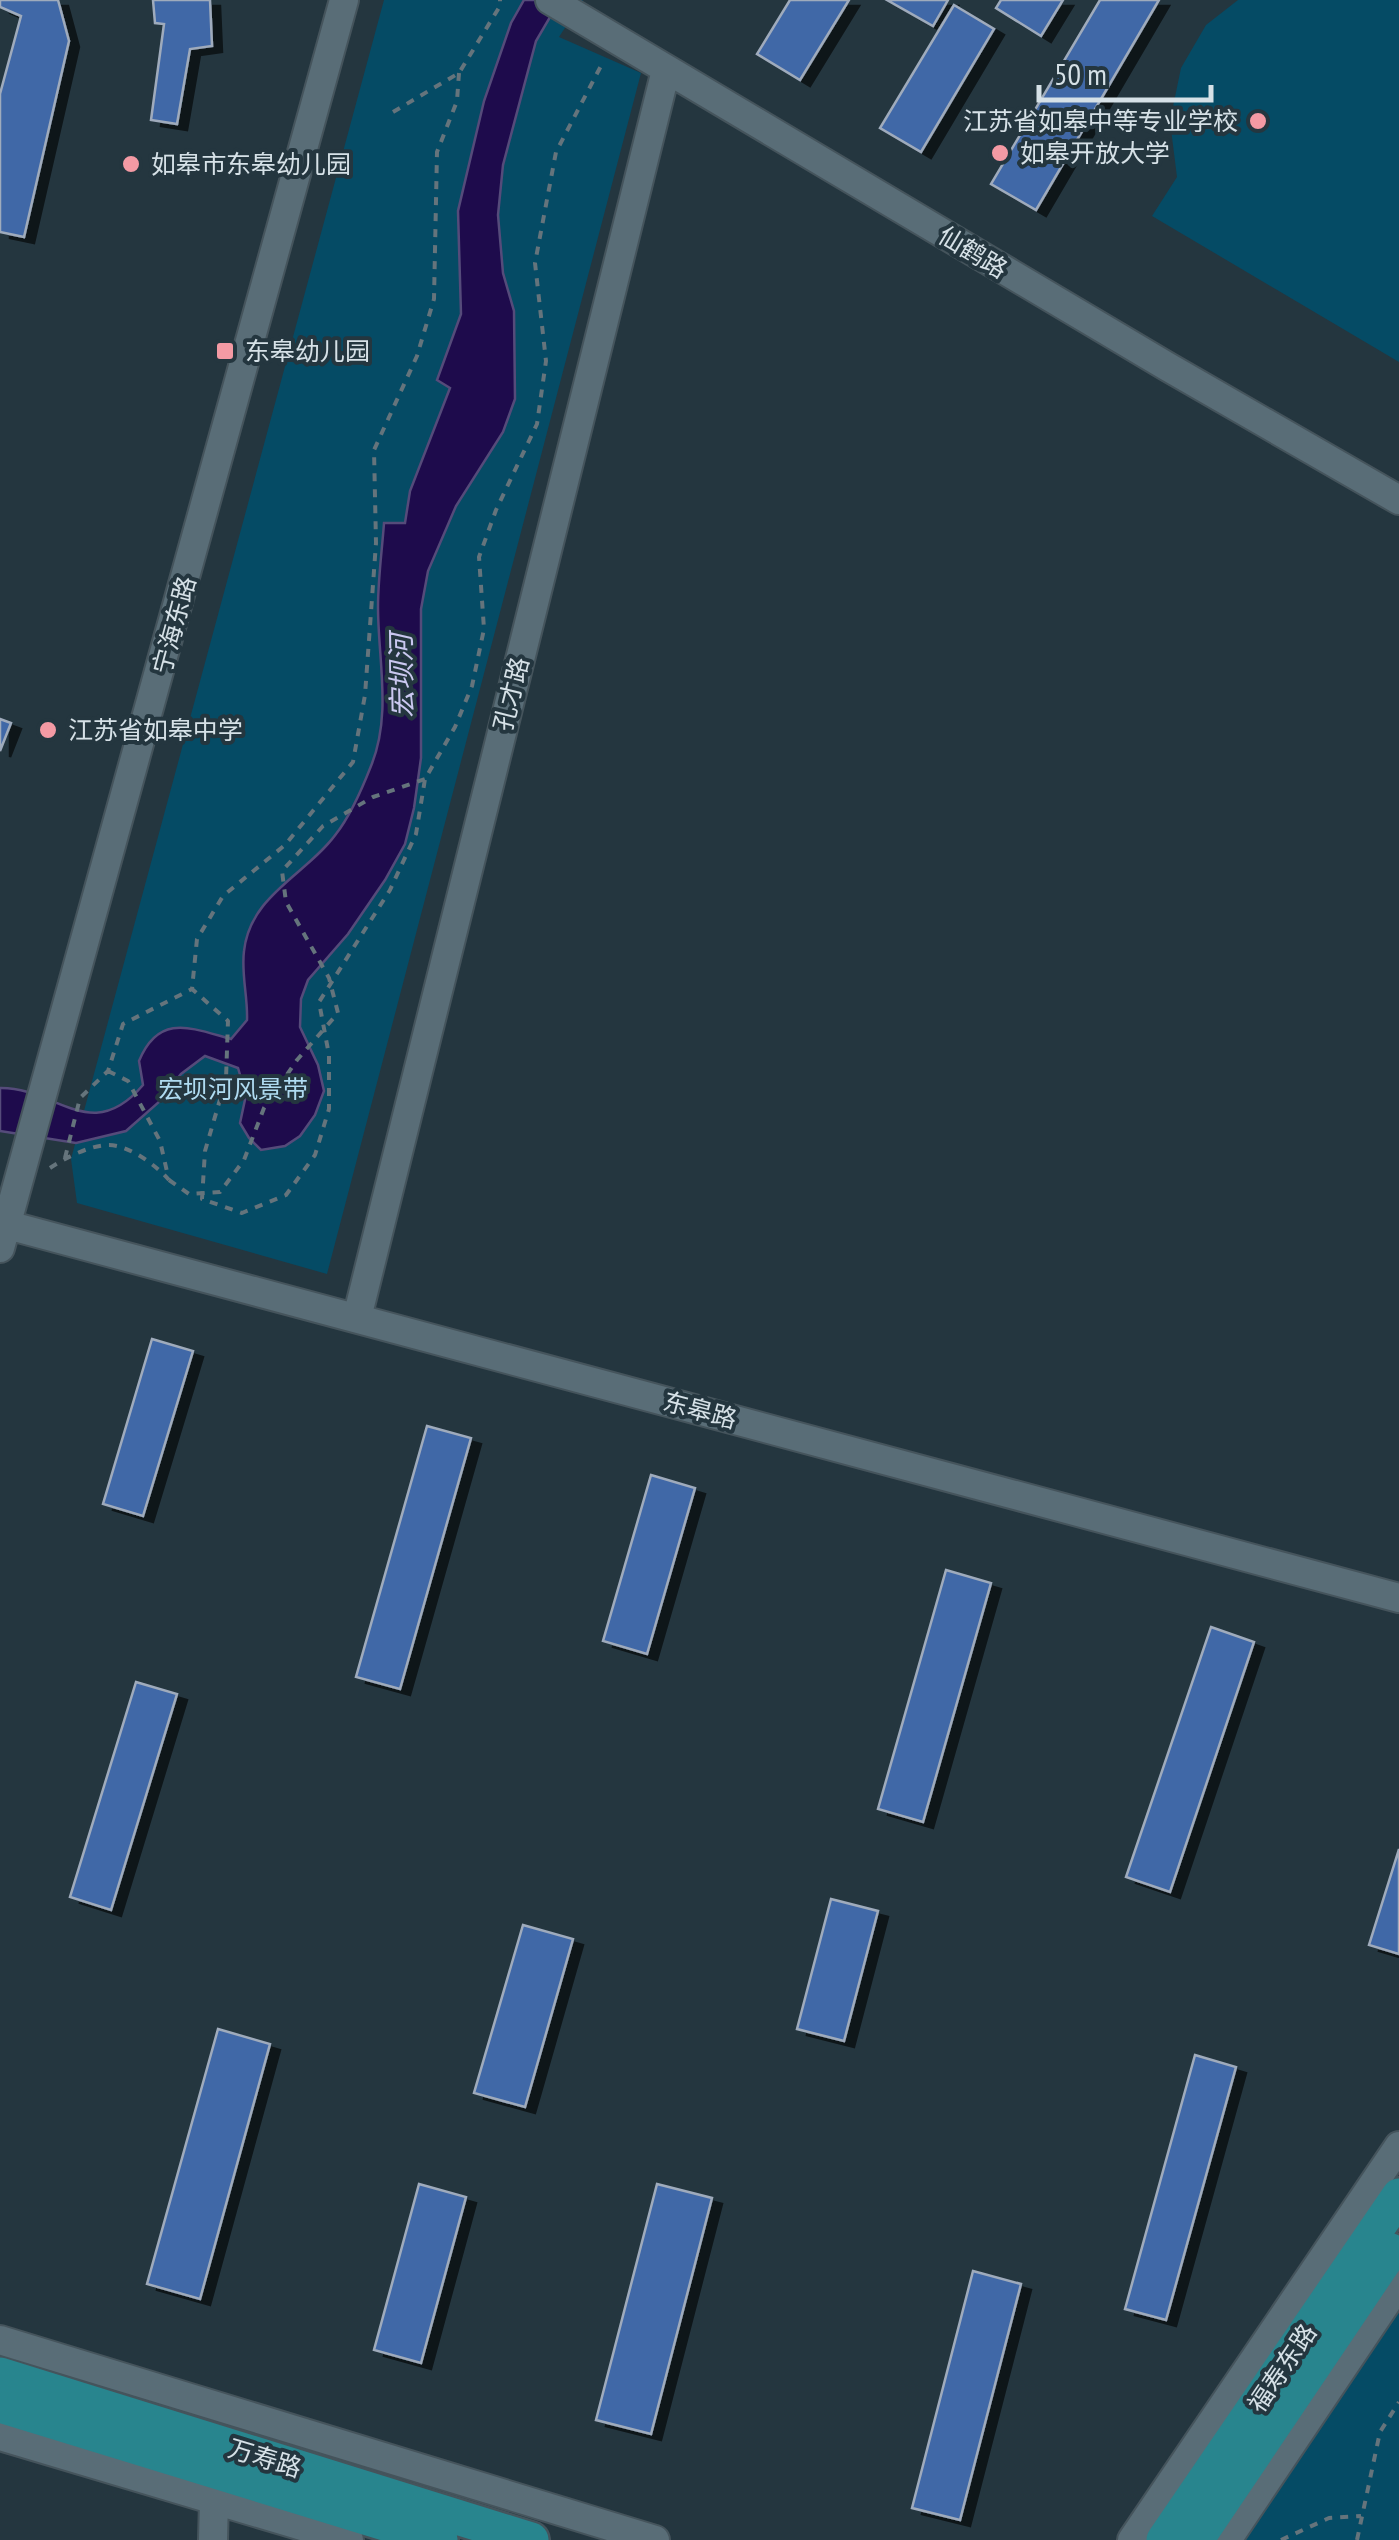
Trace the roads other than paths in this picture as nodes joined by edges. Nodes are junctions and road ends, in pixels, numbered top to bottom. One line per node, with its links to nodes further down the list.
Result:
1 (344, 0): 5 (street, 宁海东路)
2 (556, 4): 3 (street, 仙鹤路)
3 (666, 70): 4 (street, 仙鹤路); 6 (street, 孔才路)
4 (1399, 500)
5 (2, 1232): 6 (street, 东皋路)
6 (356, 1318): 7 (street, 东皋路)
7 (1399, 1598)
8 (1399, 2146): 23 (street)
9 (1399, 2196): 24 (main road, 福寿东路)
10 (1399, 2239): 25 (main road, 福寿东路)
11 (1399, 2284): 26 (street)
12 (0, 2340): 22 (street)
13 (0, 2375): 21 (main road, 万寿路)
14 (0, 2405): 20 (main road, 万寿路)
15 (0, 2436): 16 (street)
16 (214, 2500): 17 (street); 18 (street)
17 (276, 2530): 19 (street)
18 (214, 2540)
19 (349, 2540)
20 (440, 2540)
21 (531, 2540)
22 (654, 2540)
23 (1132, 2540)
24 (1164, 2540)
25 (1196, 2540)
26 (1227, 2540)

